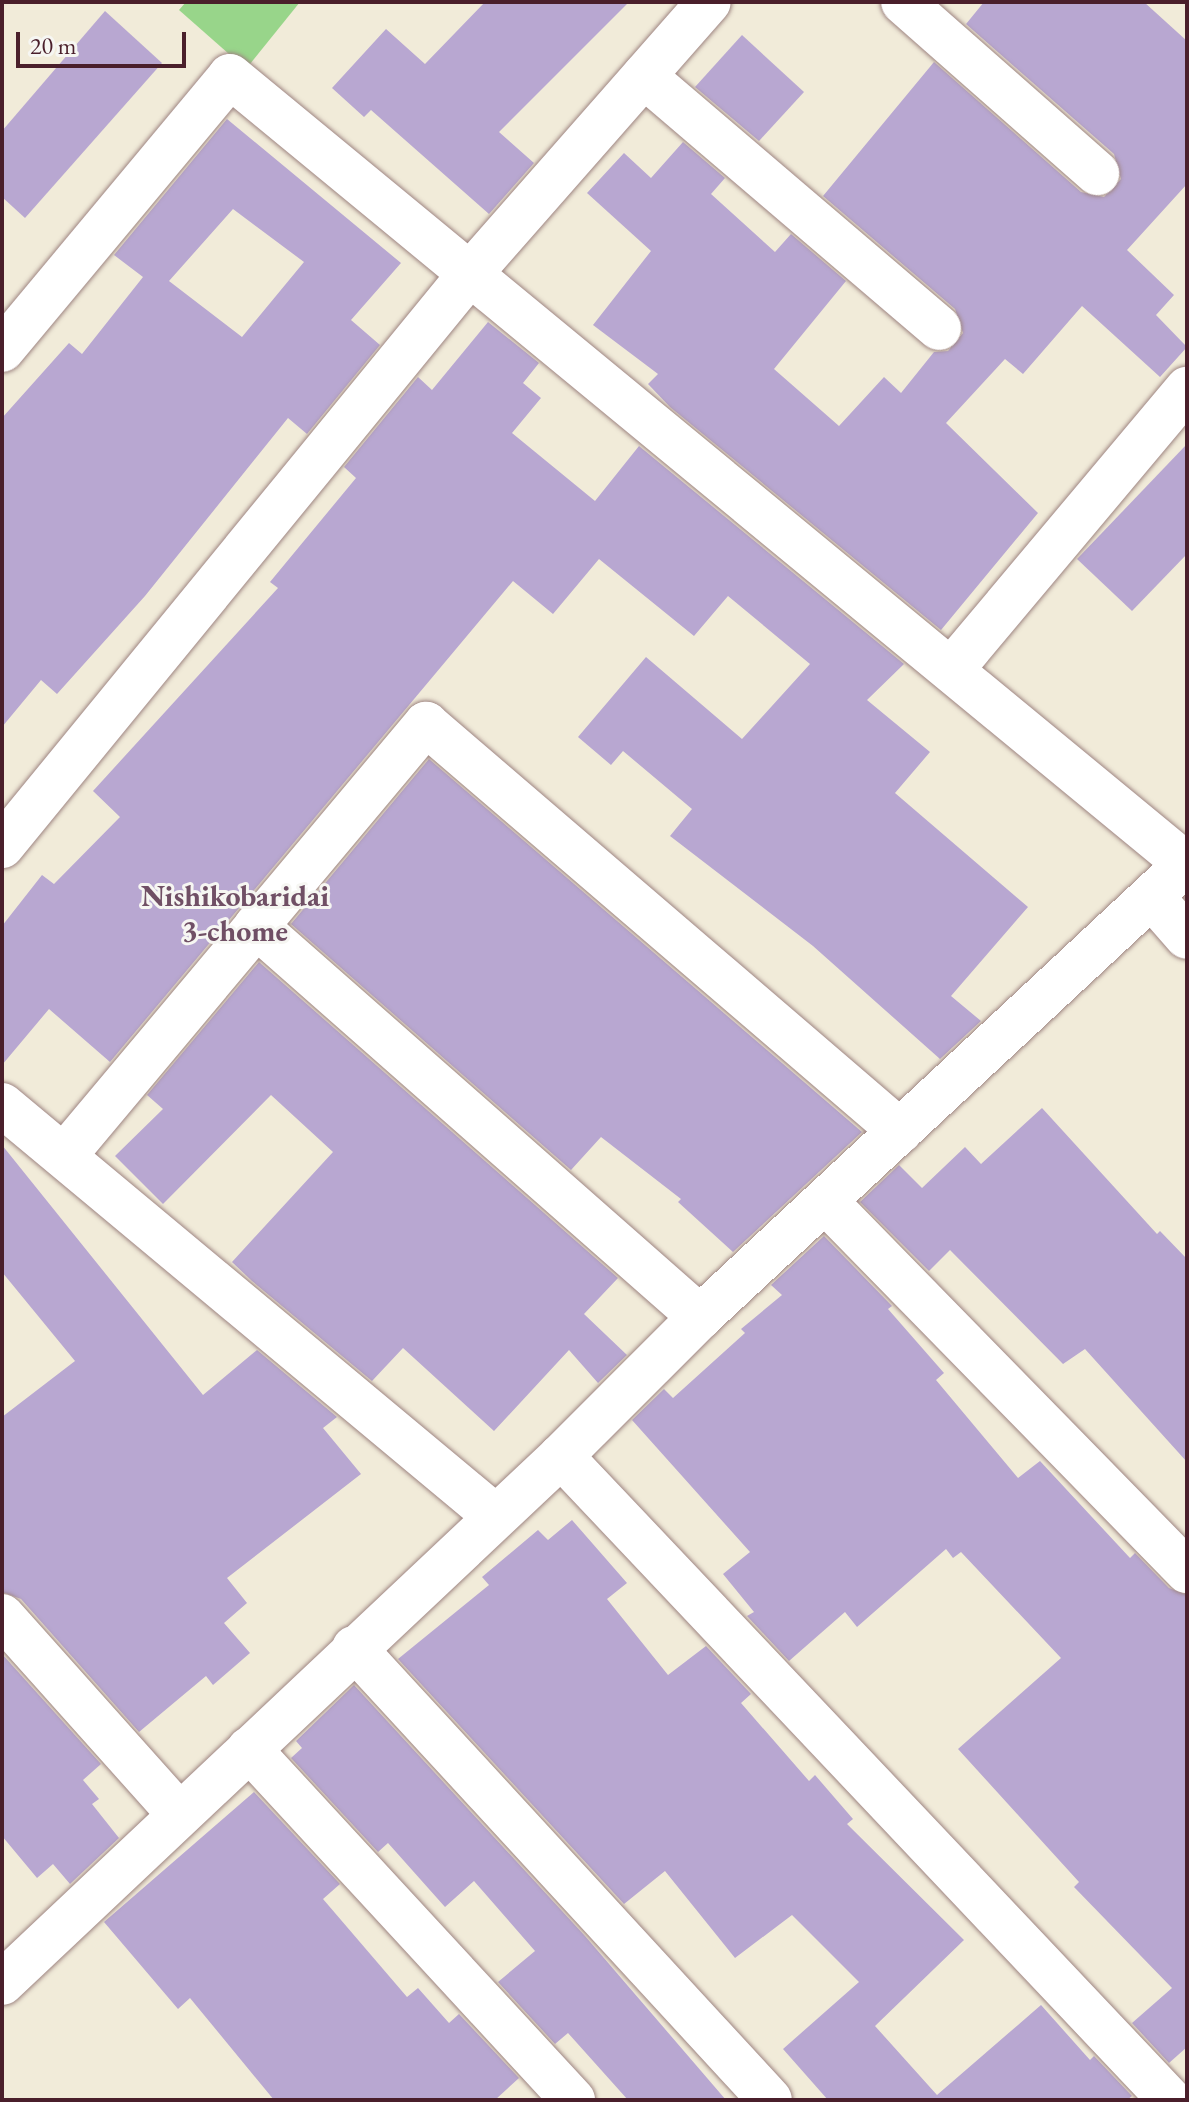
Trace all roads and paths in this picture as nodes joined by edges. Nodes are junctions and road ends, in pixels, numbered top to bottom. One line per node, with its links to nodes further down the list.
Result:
1 (903, 2): 4 (street)
2 (691, 8): 3 (street)
3 (644, 76): 5 (street); 6 (street)
4 (1097, 173)
5 (469, 275): 7 (street); 9 (street); 10 (street)
6 (939, 328)
7 (2, 350)
8 (1187, 389): 9 (street)
9 (952, 669): 11 (street)
10 (2, 846)
11 (1187, 863): 12 (street)
12 (1152, 897): 14 (street); 16 (street)
13 (256, 926): 16 (street); 17 (street); 19 (street)
14 (1187, 937)
15 (2, 1105): 17 (street)
16 (900, 1131): 18 (street)
17 (64, 1156): 21 (street)
18 (825, 1201): 19 (street); 22 (street)
19 (700, 1317): 20 (street)
20 (561, 1456): 21 (street); 30 (street)
21 (495, 1516): 24 (street)
22 (1187, 1571)
23 (2, 1616): 26 (street)
24 (354, 1648): 25 (street); 29 (street)
25 (249, 1749): 26 (street); 28 (street)
26 (179, 1814): 27 (street)
27 (2, 1983)
28 (573, 2100)
29 (770, 2100)
30 (1170, 2100)

